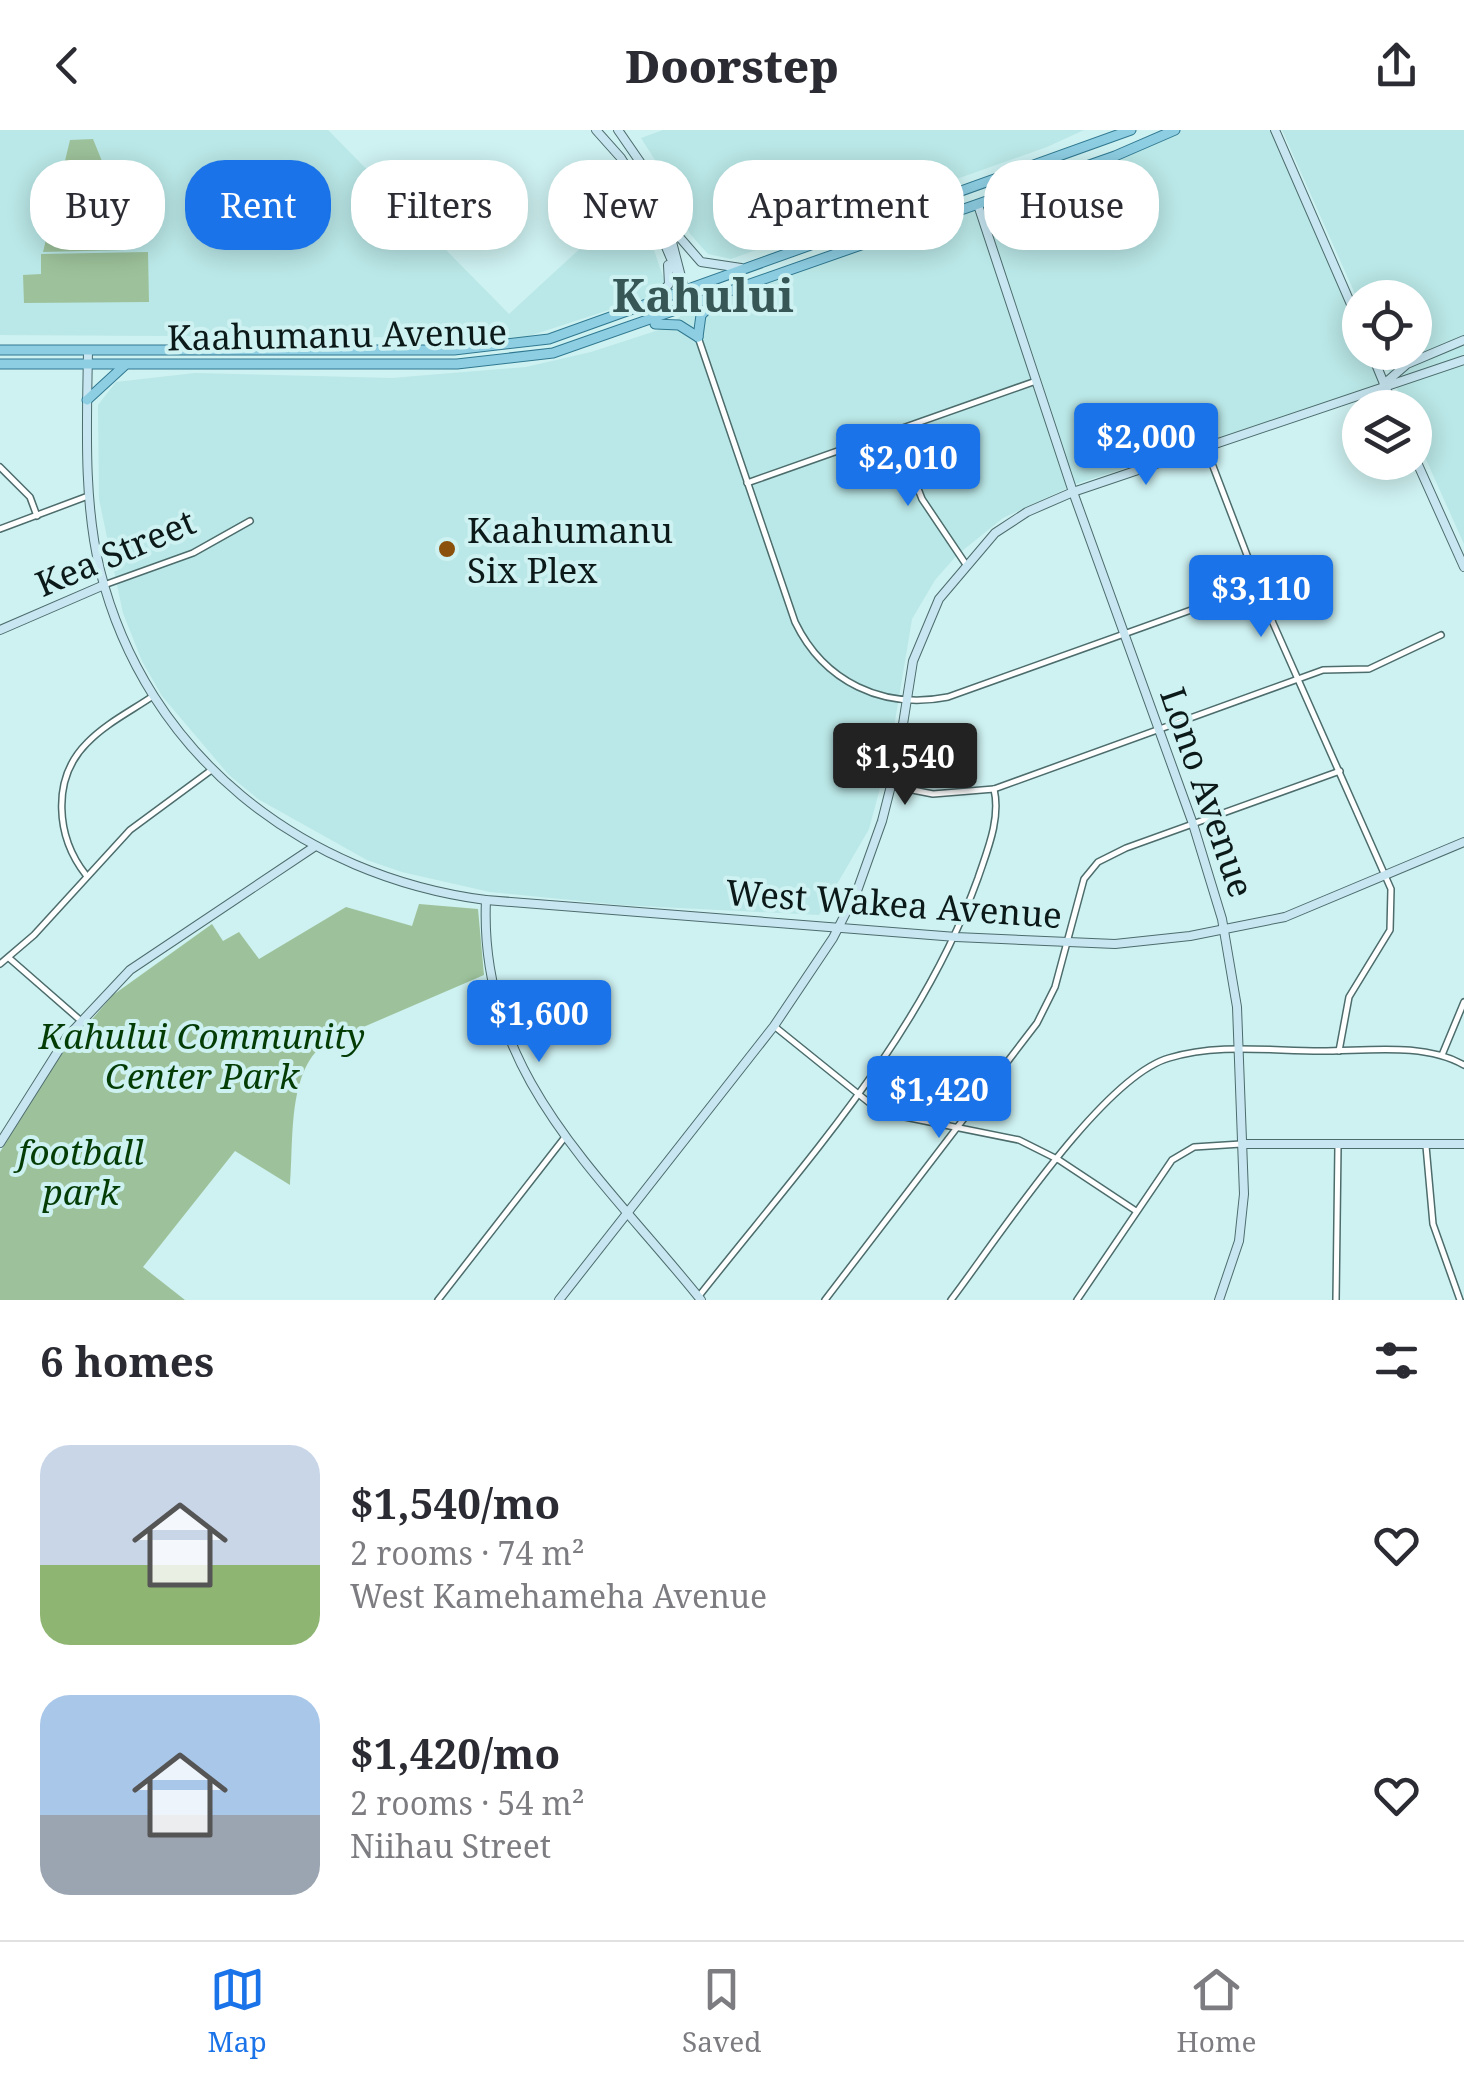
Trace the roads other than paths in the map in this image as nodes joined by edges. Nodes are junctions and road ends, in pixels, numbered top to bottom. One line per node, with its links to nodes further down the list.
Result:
1 (596, 130): 9 (street)
2 (618, 130): 8 (street)
3 (1131, 130): 6 (main road, Kaahumanu Avenue)
4 (1174, 130): 7 (main road, Kaahumanu Avenue)
5 (1275, 130): 22 (street)
6 (1109, 139): 7 (main road); 11 (main road, Kaahumanu Avenue)
7 (1115, 156): 13 (main road, Kaahumanu Avenue)
8 (640, 158): 10 (street)
9 (622, 160)
10 (637, 160)
11 (972, 190): 12 (main road, Kaahumanu Avenue); 13 (main road)
12 (964, 193)
13 (978, 204): 20 (main road, Kaahumanu Avenue); 39 (street, Lono Avenue)
14 (665, 250): 25 (street)
15 (667, 250): 23 (street)
16 (675, 250): 23 (street)
17 (688, 250): 21 (street)
18 (800, 250): 21 (main road, Kaahumanu Avenue)
19 (836, 250): 20 (main road)
20 (837, 254): 24 (main road, Kaahumanu Avenue)
21 (760, 264): 23 (main road, Kaahumanu Avenue)
22 (1342, 284)
23 (685, 292): 25 (main road, Kaahumanu Avenue); 26 (main road)
24 (719, 297): 26 (main road, Kaahumanu Avenue); 28 (main road)
25 (642, 307): 32 (main road, Kaahumanu Avenue)
26 (690, 308): 27 (main road, Kaahumanu Avenue); 28 (main road)
27 (644, 324): 28 (main road); 37 (main road, Kaahumanu Avenue)
28 (698, 337): 47 (street)
29 (1464, 340): 40 (street)
30 (0, 350): 31 (main road, Kaahumanu Avenue)
31 (88, 350): 32 (main road, Kaahumanu Avenue); 35 (street, West Wakea Avenue)
32 (372, 350): 37 (main road)
33 (1464, 360): 40 (street)
34 (0, 364): 35 (main road, Kaahumanu Avenue)
35 (88, 365): 36 (main road, Kaahumanu Avenue); 42 (street, West Wakea Avenue)
36 (126, 365): 37 (main road, Kaahumanu Avenue); 42 (main road)
37 (372, 365)
38 (1378, 370): 40 (street)
39 (1036, 381): 43 (street); 48 (street, Lono Avenue)
40 (1384, 384): 41 (street); 44 (street)
41 (1386, 390)
42 (87, 400): 49 (street, West Wakea Avenue)
43 (895, 430): 47 (street); 53 (street)
44 (1206, 448): 48 (street); 56 (street)
45 (0, 467): 50 (street)
46 (1425, 480): 54 (street)
47 (747, 483): 62 (street)
48 (1074, 492): 53 (street); 58 (street, Lono Avenue)
49 (91, 495): 50 (street); 55 (street, West Wakea Avenue)
50 (37, 516): 52 (street)
51 (250, 522): 55 (street, Kea Street)
52 (0, 530)
53 (965, 563): 62 (street)
54 (1464, 567)
55 (104, 585): 57 (street, Kea Street); 61 (street, West Wakea Avenue)
56 (1258, 586): 58 (street); 60 (street)
57 (0, 630)
58 (1126, 634): 62 (street); 63 (street, Lono Avenue)
59 (1441, 635): 60 (street)
60 (1299, 679): 63 (street); 65 (street)
61 (152, 696): 64 (street, West Wakea Avenue); 71 (street)
62 (905, 701): 66 (street)
63 (1160, 728): 67 (street); 68 (street, Lono Avenue)
64 (210, 771): 70 (street, West Wakea Avenue); 71 (street)
65 (1340, 771): 68 (street); 72 (street)
66 (892, 786): 67 (street); 74 (street)
67 (994, 789): 76 (street)
68 (1194, 824): 75 (street, Lono Avenue); 77 (street)
69 (1464, 842): 72 (street, West Wakea Avenue)
70 (314, 847): 73 (street, West Wakea Avenue); 81 (street)
71 (86, 875): 78 (street)
72 (1386, 877): 75 (street, West Wakea Avenue); 84 (street)
73 (486, 900): 74 (street, West Wakea Avenue); 89 (street)
74 (838, 928): 76 (street, West Wakea Avenue); 82 (street)
75 (1224, 929): 77 (street, West Wakea Avenue); 83 (street, Lono Avenue)
76 (956, 937): 77 (street, West Wakea Avenue); 87 (street)
77 (1066, 944): 88 (street)
78 (8, 958): 79 (street); 81 (street)
79 (0, 964)
80 (1464, 1002): 85 (street)
81 (80, 1020): 90 (street)
82 (774, 1026): 87 (street); 96 (street)
83 (1240, 1049): 84 (street); 91 (street, Lono Avenue); 95 (street)
84 (1339, 1051): 85 (street)
85 (1442, 1055): 86 (street)
86 (1464, 1065)
87 (859, 1094): 88 (street); 98 (street)
88 (960, 1127): 95 (street); 101 (street)
89 (565, 1136): 96 (street); 99 (street)
90 (0, 1142)
91 (1244, 1144): 93 (street); 97 (street); 104 (street, Lono Avenue)
92 (1464, 1144): 94 (street)
93 (1338, 1146): 94 (street); 105 (street)
94 (1426, 1146): 106 (street)
95 (1059, 1160): 97 (street); 102 (street)
96 (630, 1211): 98 (street); 100 (street)
97 (1136, 1212): 103 (street)
98 (698, 1299)
99 (438, 1300)
100 (560, 1300)
101 (825, 1300)
102 (951, 1300)
103 (1077, 1300)
104 (1219, 1300)
105 (1336, 1300)
106 (1460, 1300)

